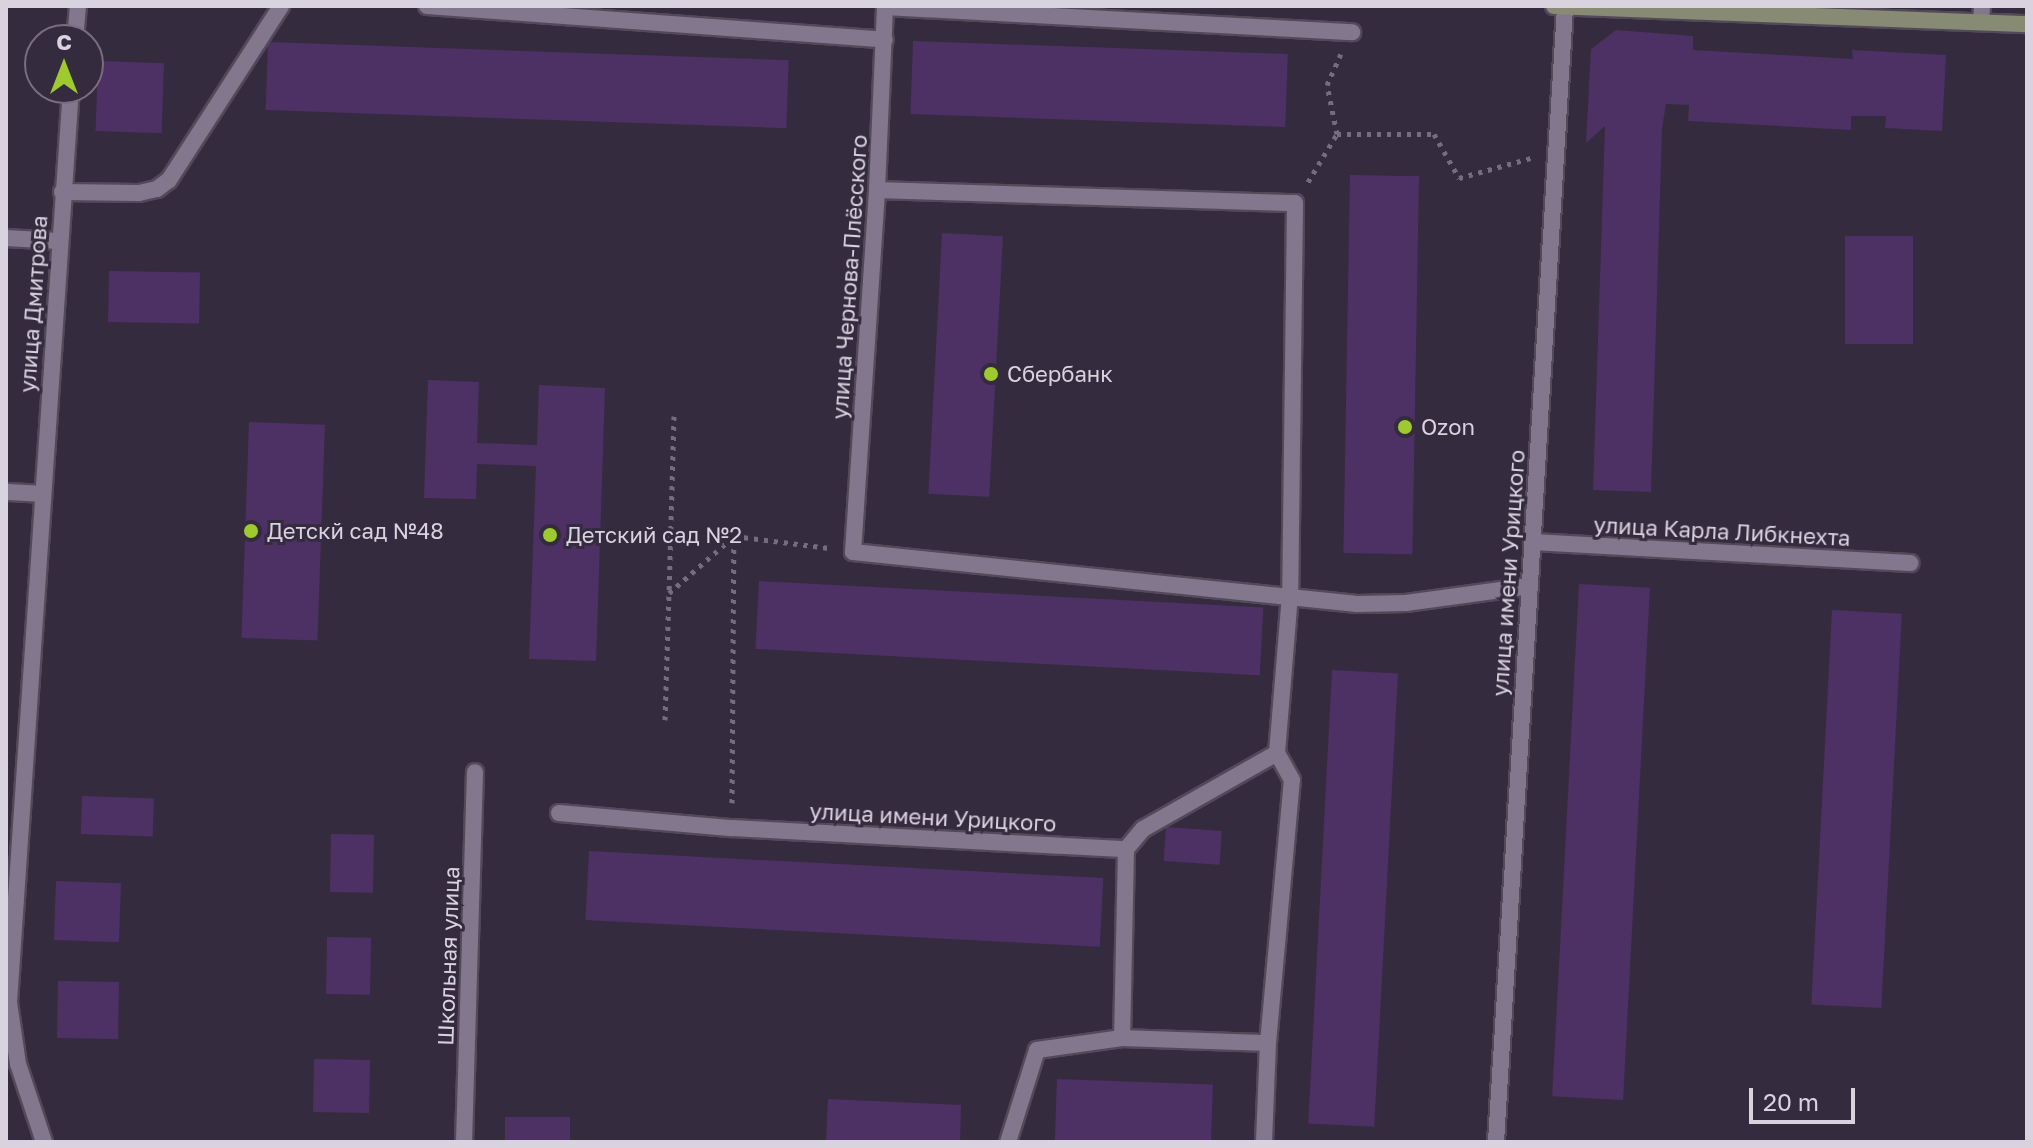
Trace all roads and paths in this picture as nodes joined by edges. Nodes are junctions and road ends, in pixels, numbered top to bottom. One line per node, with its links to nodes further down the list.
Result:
1 (281, 6): 15 (street)
2 (427, 6): 10 (street)
3 (885, 6): 9 (street); 10 (street, улица Чернова-Плёсского)
4 (1554, 6): 5 (street)
5 (1565, 6): 6 (street); 13 (street, улица имени Урицкого)
6 (1755, 10): 7 (street)
7 (1981, 14): 8 (street)
8 (2027, 24)
9 (1352, 32): 12 (path)
10 (885, 40): 14 (street, улица Чернова-Плёсского)
11 (70, 104): 15 (street, улица Дмитрова)
12 (1337, 134): 13 (path); 16 (path)
13 (1556, 152): 23 (street, улица имени Урицкого)
14 (877, 190): 16 (street); 24 (street, улица Чернова-Плёсского)
15 (62, 192): 18 (street, улица Дмитрова)
16 (1295, 203): 28 (street)
17 (6, 238): 18 (street)
18 (59, 241): 21 (street, улица Дмитрова)
19 (674, 416): 27 (path)
20 (6, 492): 21 (street)
21 (42, 494): 37 (street, улица Дмитрова)
22 (734, 536): 24 (path); 27 (path); 33 (path)
23 (1532, 542): 25 (street, улица Карла Либкнехта); 26 (street, улица имени Урицкого)
24 (853, 552): 28 (street)
25 (1910, 563)
26 (1530, 586): 28 (street); 41 (street, улица имени Урицкого)
27 (669, 593): 29 (path)
28 (1290, 595): 30 (street)
29 (665, 720)
30 (1277, 753): 34 (street); 36 (street)
31 (475, 772): 38 (street, Школьная улица)
32 (559, 813): 33 (street, улица имени Урицкого)
33 (732, 828): 34 (street, улица имени Урицкого)
34 (1126, 849): 35 (street)
35 (1122, 1038): 36 (street); 39 (street)
36 (1268, 1043): 40 (street)
37 (44, 1142)
38 (464, 1142)
39 (1008, 1142)
40 (1264, 1142)
41 (1496, 1142)

